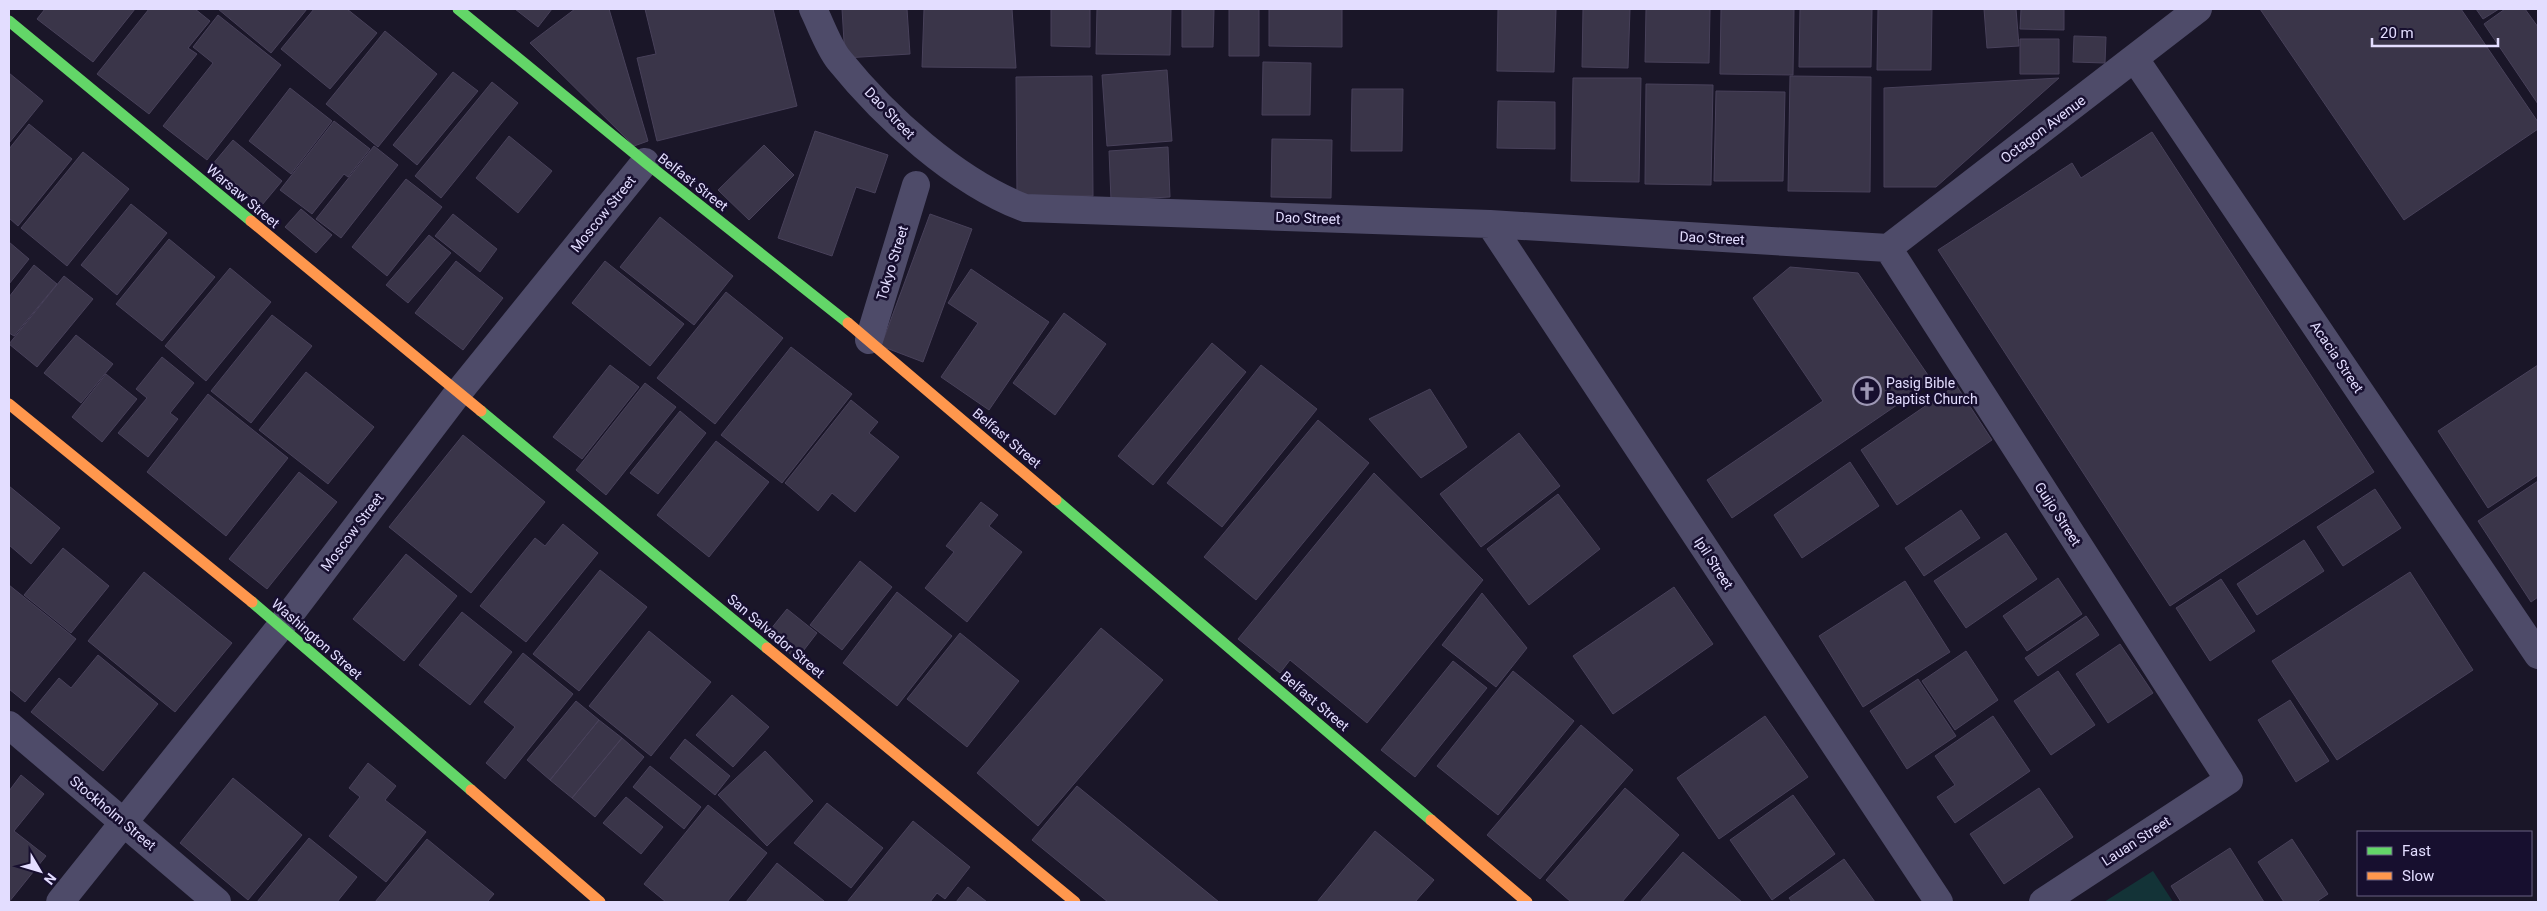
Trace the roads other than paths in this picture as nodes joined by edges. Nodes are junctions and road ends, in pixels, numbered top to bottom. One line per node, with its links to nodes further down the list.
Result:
1 (458, 9): 6 (street, Belfast Street)
2 (813, 9): 8 (street, Dao Street)
3 (2198, 9): 5 (street, Octagon Avenue)
4 (9, 21): 11 (street, Warsaw Street)
5 (2135, 59): 9 (street, Octagon Avenue); 14 (street, Acacia Street)
6 (645, 162): 10 (street, Belfast Street); 11 (street, Moscow Street)
7 (916, 185): 10 (street, Tokyo Street)
8 (1490, 224): 9 (street, Dao Street); 23 (street, Ipil Street)
9 (1888, 248): 16 (street, Guijo Street)
10 (869, 340): 22 (street, Belfast Street)
11 (458, 393): 13 (street, Moscow Street); 21 (street, San Salvador Street)
12 (9, 404): 13 (street, Washington Street)
13 (281, 626): 17 (street, Moscow Street); 20 (street, Washington Street)
14 (2538, 655)
15 (9, 725): 17 (street, Stockholm Street)
16 (2229, 780): 24 (street, Lauan Street)
17 (124, 822): 18 (street, Moscow Street); 19 (street, Stockholm Street)
18 (60, 902)
19 (217, 902)
20 (600, 902)
21 (1075, 902)
22 (1527, 902)
23 (1939, 902)
24 (2043, 902)

